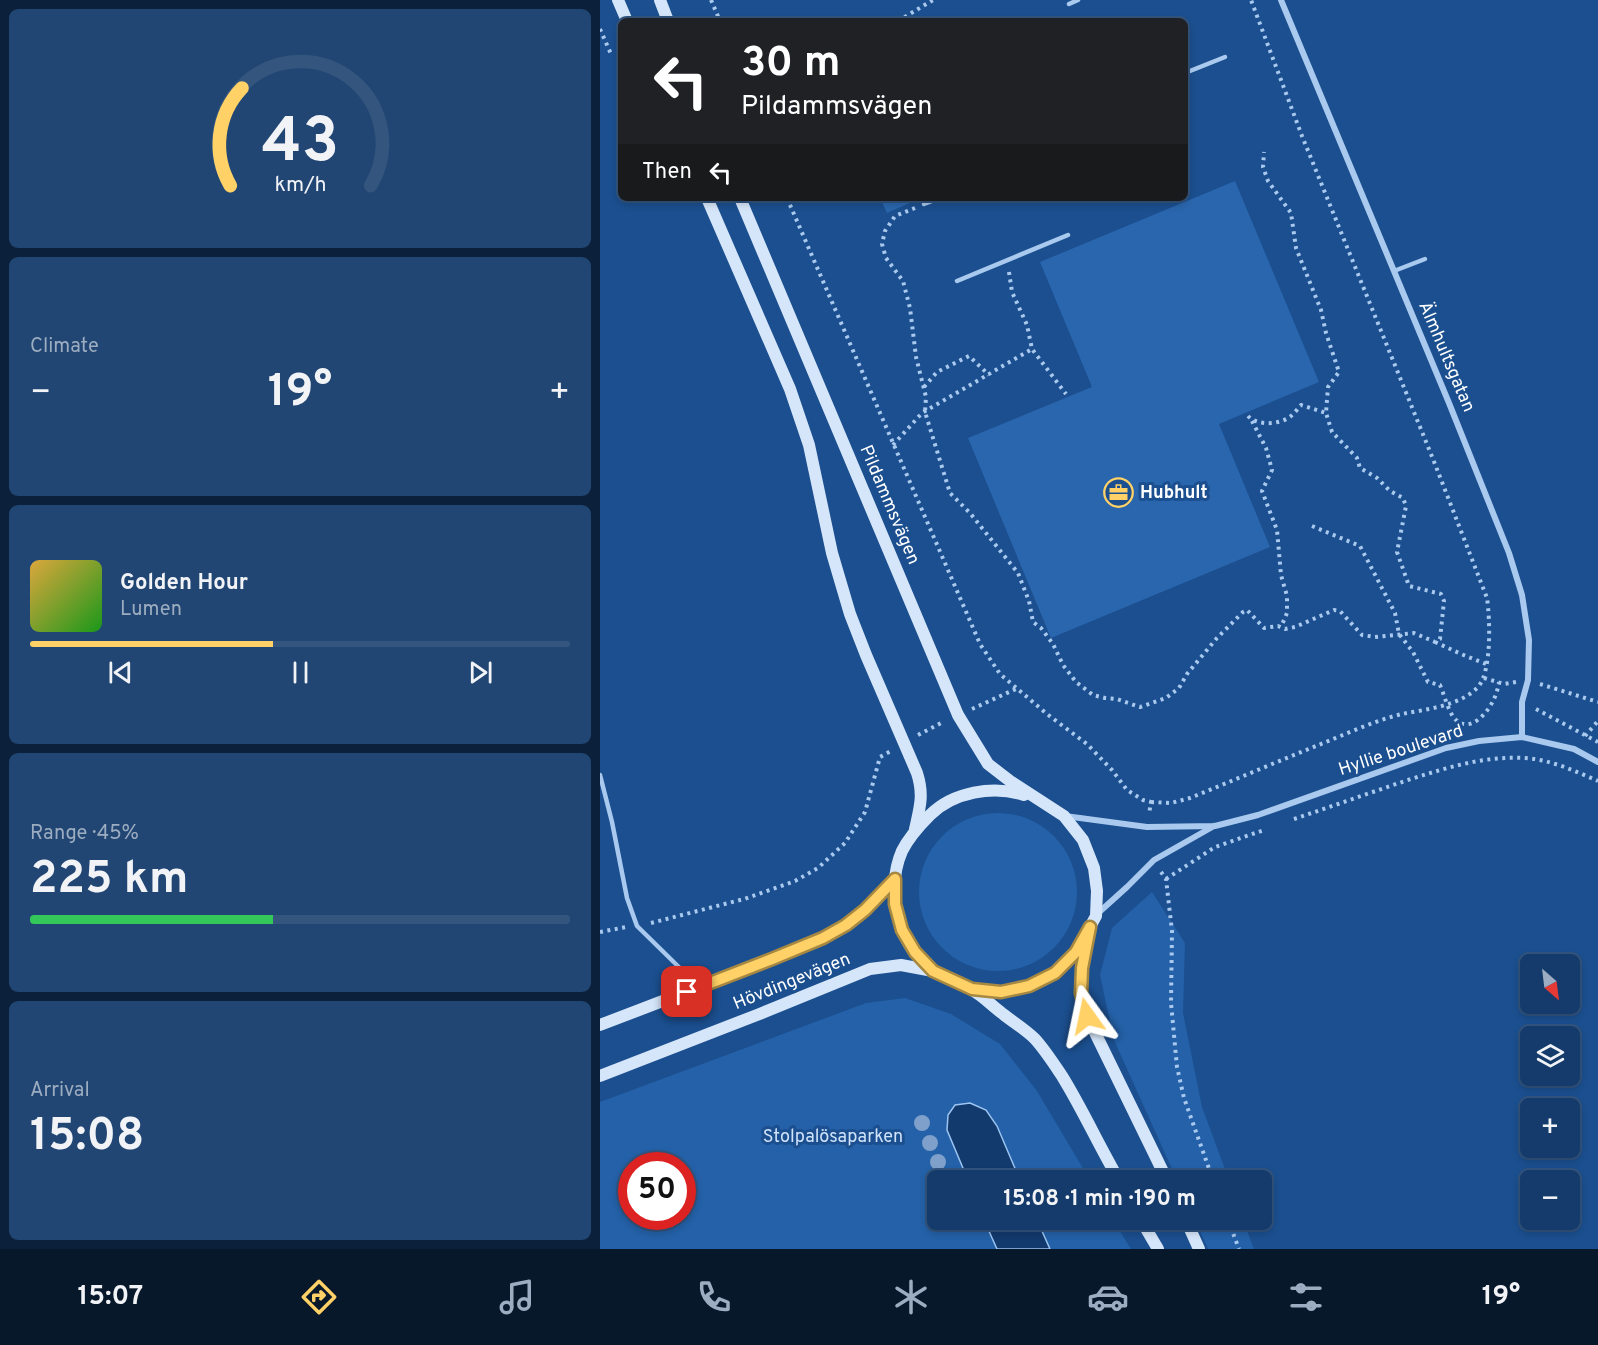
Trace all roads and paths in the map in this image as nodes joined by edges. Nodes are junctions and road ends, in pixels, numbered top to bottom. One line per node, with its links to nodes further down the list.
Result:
1 (618, 0): 9 (main road)
2 (660, 0): 10 (main road)
3 (711, 0): 11 (path)
4 (933, 0): 12 (path)
5 (1078, 0): 8 (lane)
6 (1251, 0): 41 (path)
7 (1281, 0): 26 (street, Älmhultsgatan)
8 (1069, 4)
9 (626, 18)
10 (667, 18)
11 (719, 18)
12 (903, 18)
13 (600, 29): 14 (path)
14 (611, 54)
15 (1225, 57): 16 (lane)
16 (1188, 72)
17 (1264, 152): 33 (path)
18 (708, 201): 51 (main road, Pildammsvägen)
19 (741, 201): 46 (main road, Pildammsvägen)
20 (788, 201): 36 (path)
21 (932, 201): 22 (lane)
22 (924, 204): 30 (path)
23 (1068, 235): 25 (lane)
24 (1425, 259): 26 (lane)
25 (1008, 261): 27 (lane); 28 (path)
26 (1394, 271): 44 (street, Älmhultsgatan)
27 (957, 281)
28 (1032, 350): 29 (path); 31 (path)
29 (989, 375): 30 (path); 32 (path)
30 (923, 388): 32 (path)
31 (1066, 394)
32 (925, 412): 36 (path); 38 (path)
33 (1326, 412): 35 (path); 40 (path)
34 (1248, 416): 35 (path)
35 (1252, 421): 38 (path)
36 (893, 445): 43 (path)
37 (1312, 526): 39 (path)
38 (1281, 627): 39 (path)
39 (1399, 634): 40 (path); 45 (path)
40 (1435, 642): 41 (path)
41 (1486, 664): 45 (path)
42 (1499, 682): 45 (path)
43 (1018, 688): 46 (path); 57 (path)
44 (1522, 702): 48 (path); 49 (street, Älmhultsgatan)
45 (1448, 704): 57 (path)
46 (958, 715): 51 (path); 56 (main road, Pildammsvägen)
47 (1598, 721): 48 (path)
48 (1585, 735): 50 (path); 52 (path)
49 (1522, 737): 52 (street, Hyllie boulevard); 60 (street, Hyllie boulevard)
50 (1598, 741)
51 (903, 742): 63 (main road, Pildammsvägen); 68 (path)
52 (1574, 749): 53 (street, Hyllie boulevard)
53 (1598, 762)
54 (600, 776): 68 (lane)
55 (1598, 781): 59 (path)
56 (1039, 800): 58 (main road, Pildammsvägen); 63 (main road, Pildammsvägen)
57 (1151, 802): 62 (path)
58 (1064, 816): 62 (street, Hyllie boulevard); 67 (main road, Pildammsvägen)
59 (1285, 822)
60 (1215, 826): 62 (street, Hyllie boulevard); 64 (street, Hyllie boulevard)
61 (1274, 826): 66 (path)
62 (1147, 827)
63 (915, 829): 65 (main road, Pildammsvägen)
64 (1154, 860): 66 (path); 67 (street, Hyllie boulevard)
65 (895, 879): 70 (main road, Pildammsvägen); 71 (main road, Hövdingevägen)
66 (1166, 879): 77 (path)
67 (1093, 921): 72 (main road, Pildammsvägen); 76 (main road, Pildammsvägen)
68 (637, 926): 69 (path); 71 (lane)
69 (600, 932)
70 (933, 971): 72 (main road, Pildammsvägen); 74 (main road, Hövdingevägen)
71 (708, 984): 73 (main road, Hövdingevägen)
72 (972, 989): 75 (main road, Pildammsvägen)
73 (600, 1025)
74 (600, 1076)
75 (1114, 1170)
76 (1162, 1170)
77 (1209, 1170)
78 (1148, 1230): 81 (main road)
79 (1190, 1230): 82 (main road)
80 (1232, 1230): 83 (path)
81 (1158, 1249)
82 (1199, 1249)
83 (1239, 1249)

